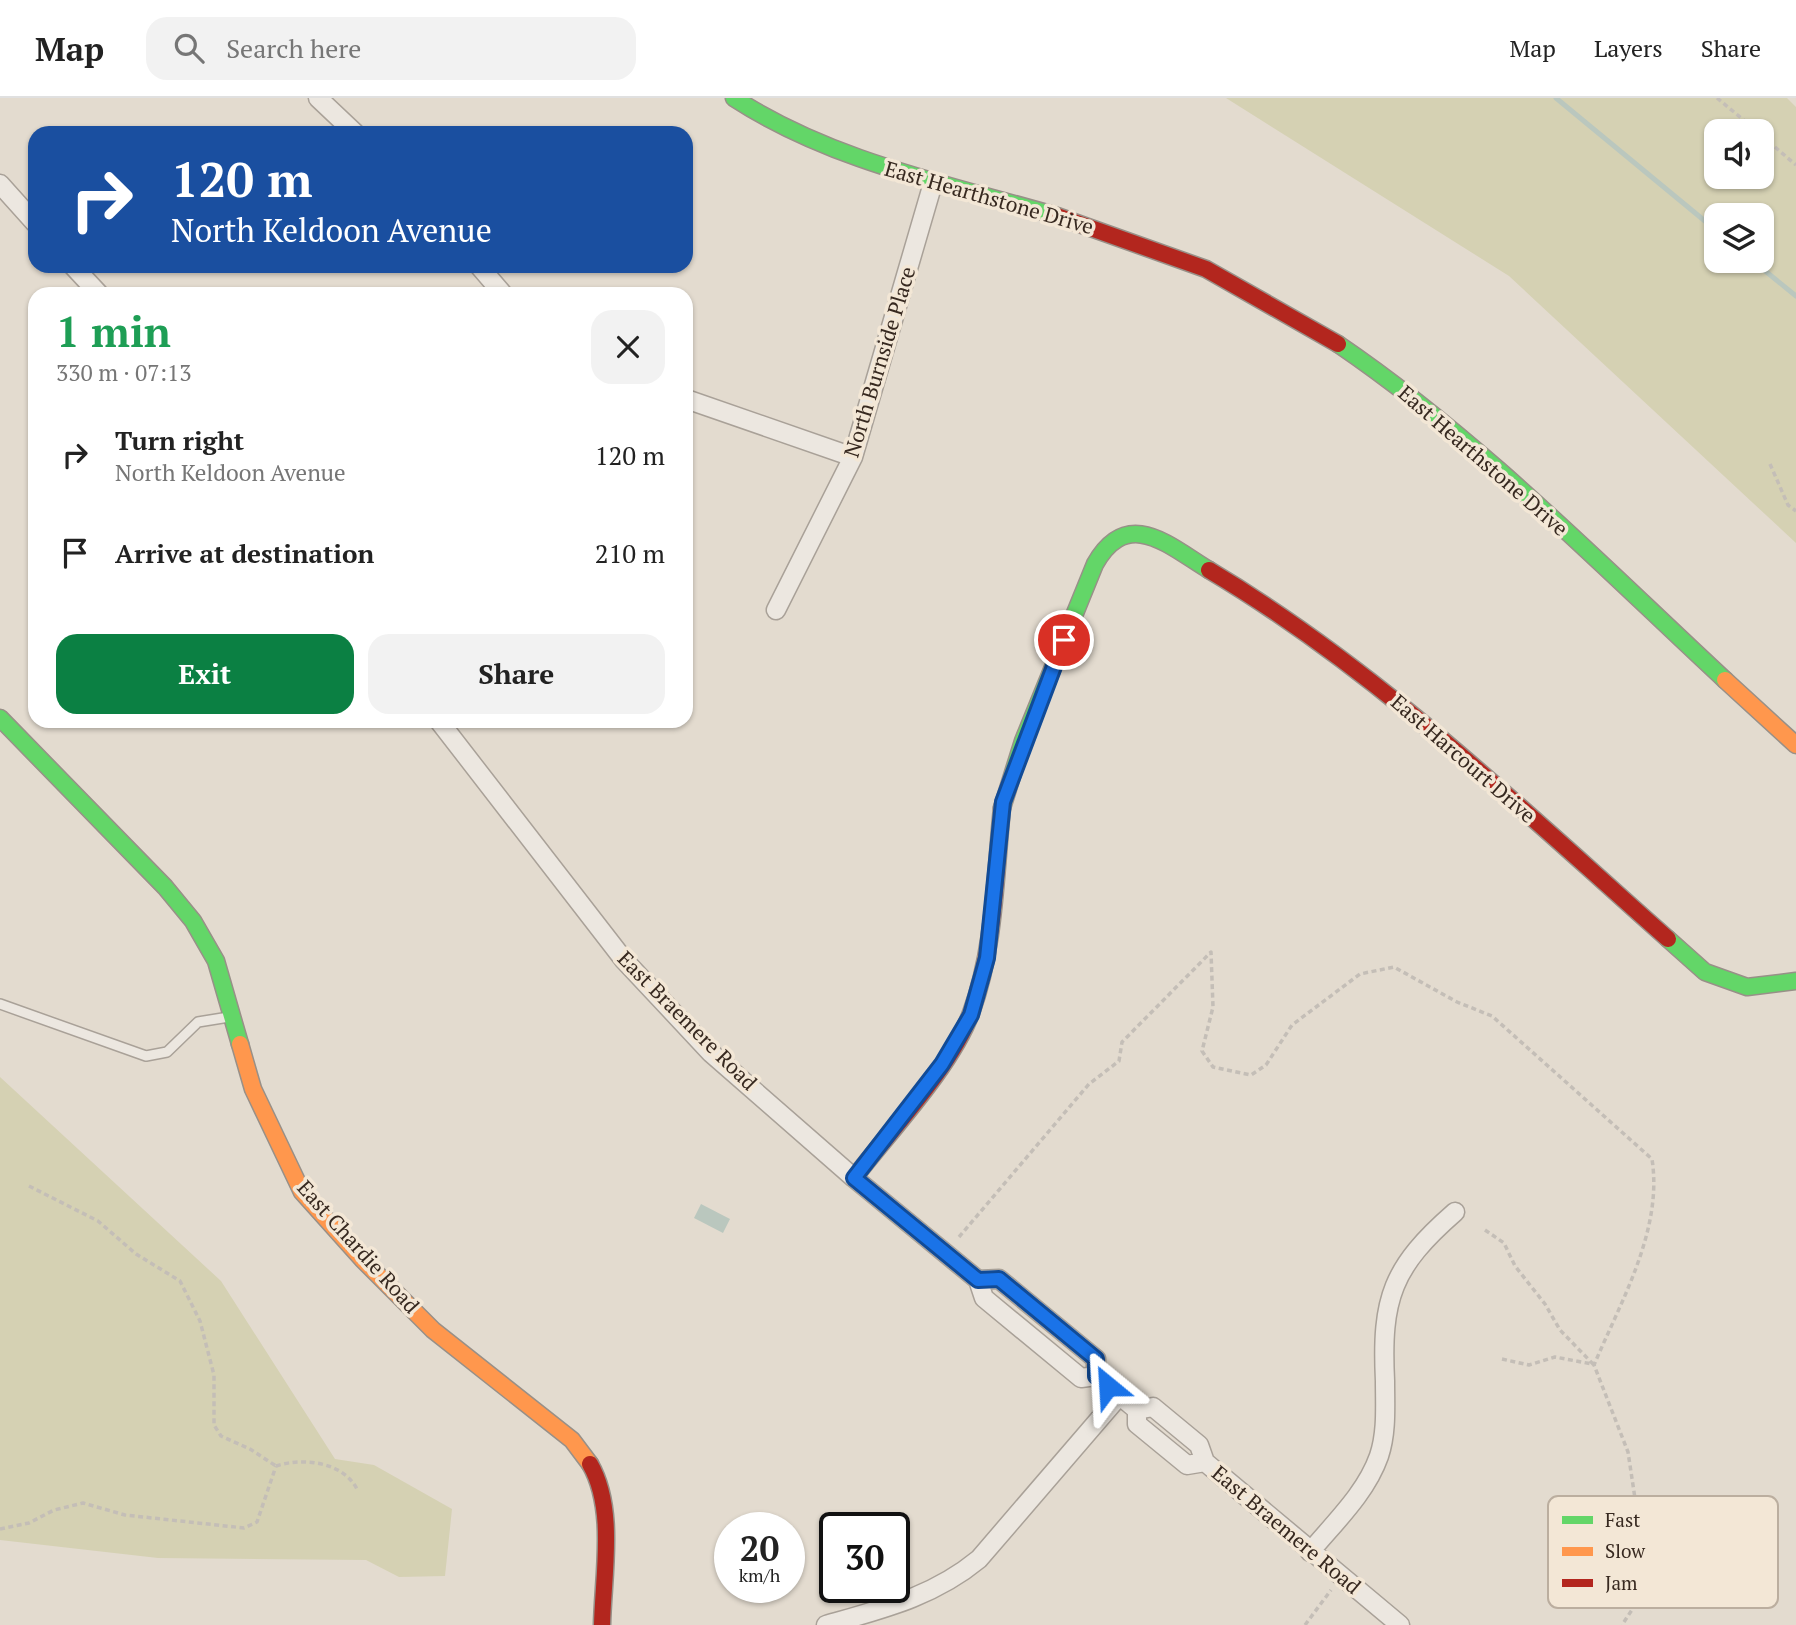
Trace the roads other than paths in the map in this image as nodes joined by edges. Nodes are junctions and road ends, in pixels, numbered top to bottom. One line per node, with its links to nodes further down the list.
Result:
1 (318, 98): 3 (street)
2 (734, 98): 4 (street, East Hearthstone Drive)
3 (348, 126)
4 (933, 183): 12 (street, North Burnside Place); 16 (street, East Hearthstone Drive)
5 (0, 184): 6 (street)
6 (28, 215)
7 (80, 273): 9 (street)
8 (485, 273): 10 (street)
9 (93, 287)
10 (497, 287)
11 (693, 401): 12 (street)
12 (853, 457): 13 (street, North Burnside Place)
13 (776, 610)
14 (0, 718): 19 (street, East Chardie Road)
15 (444, 728): 20 (street, East Braemere Road)
16 (1796, 745)
17 (1796, 981): 20 (street, East Harcourt Drive)
18 (0, 1004): 19 (lane)
19 (234, 1016): 24 (street, East Chardie Road)
20 (854, 1178): 22 (street, East Braemere Road)
21 (1455, 1212): 23 (street)
22 (1120, 1395): 23 (street, East Braemere Road); 25 (street)
23 (1310, 1552): 26 (street, East Braemere Road)
24 (602, 1625)
25 (826, 1625)
26 (1400, 1625)

